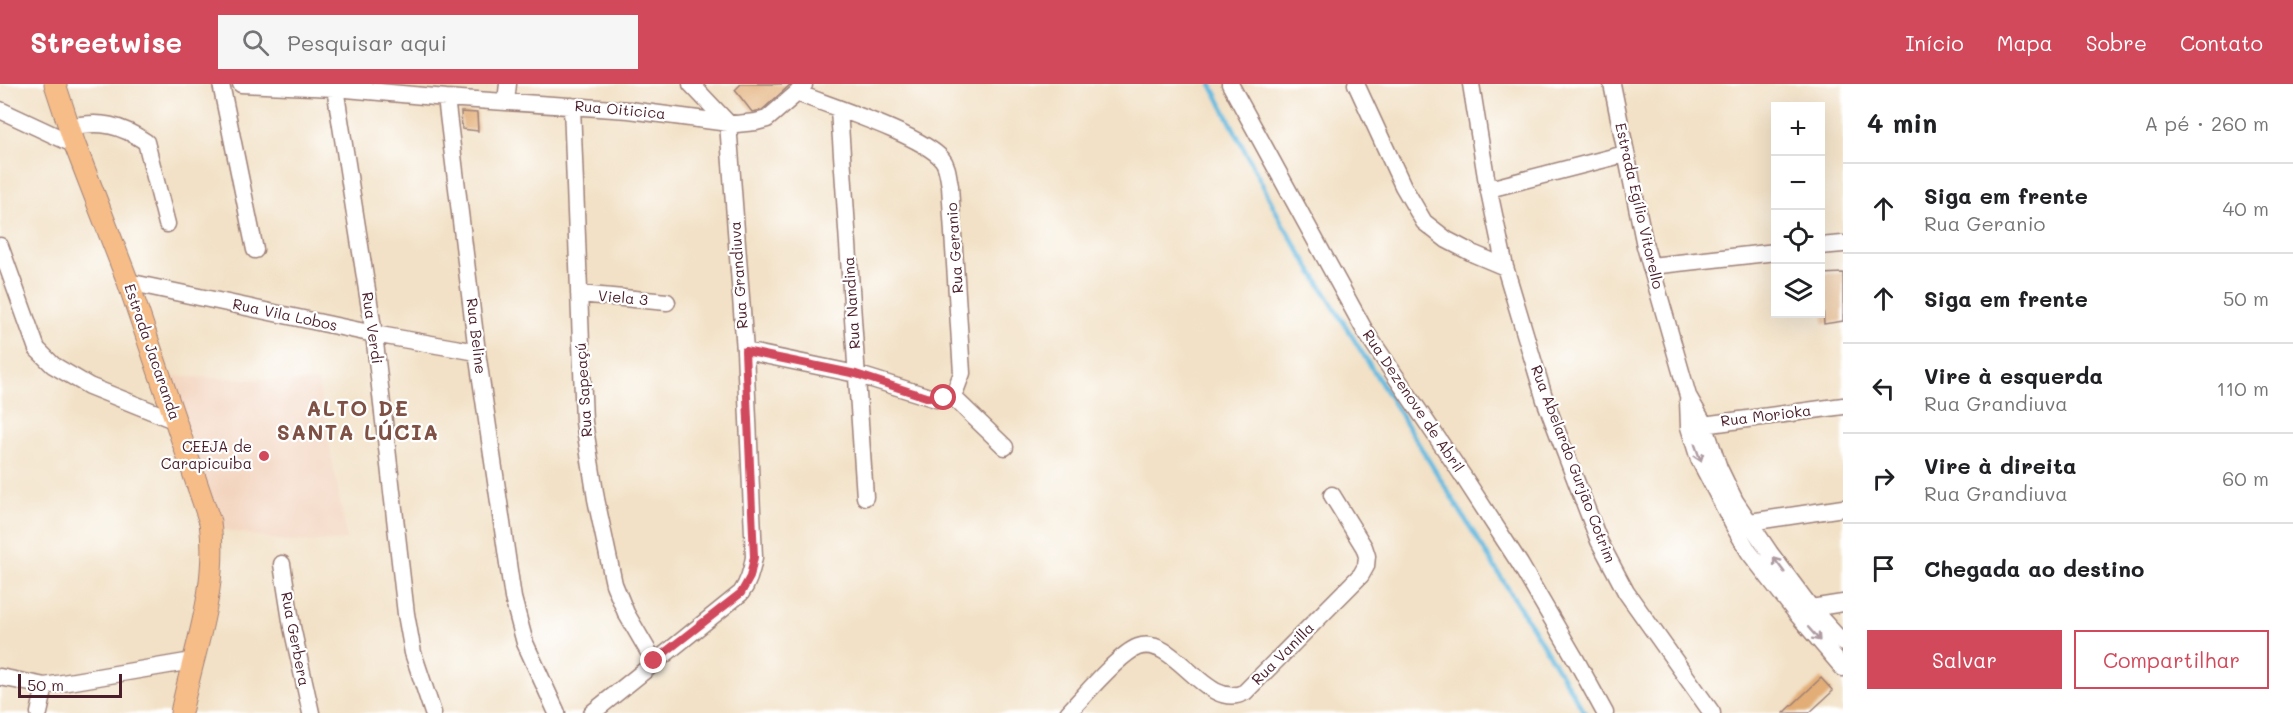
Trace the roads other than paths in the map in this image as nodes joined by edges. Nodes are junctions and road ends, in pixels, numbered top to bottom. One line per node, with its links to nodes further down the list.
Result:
1 (55, 84): 17 (main road, Estrada Jacaranda)
2 (221, 84): 24 (street)
3 (241, 84): 9 (street, Rua Oiticica)
4 (691, 84): 16 (street)
5 (1230, 84): 60 (street, Rua Dezenove de Abril)
6 (1356, 84): 27 (street)
7 (1471, 84): 19 (street, Rua Abelardo Gurjão Cotrim)
8 (1612, 84): 18 (street, Estrada Egílio Vitorello)
9 (335, 88): 12 (street, Rua Oiticica); 31 (street, Rua Verdi)
10 (801, 89): 15 (street, Rua Geranio); 16 (street, Rua Oiticica)
11 (507, 92): 12 (street, Rua Oiticica); 13 (street, Rua Oiticica)
12 (446, 98): 33 (street, Rua Beline)
13 (572, 106): 16 (street, Rua Oiticica); 29 (street, Rua Sapeaçú)
14 (0, 110): 17 (street)
15 (839, 110): 34 (street, Rua Nandina); 35 (street, Rua Geranio)
16 (728, 123): 32 (street, Rua Grandiuva)
17 (73, 136): 20 (street); 28 (main road, Estrada Jacaranda)
18 (1625, 154): 19 (street); 26 (street, Estrada Egílio Vitorello)
19 (1489, 189): 27 (street, Rua Abelardo Gurjão Cotrim)
20 (168, 224)
21 (1843, 244): 23 (street)
22 (0, 246): 37 (street)
23 (1825, 246)
24 (255, 250)
25 (1771, 253): 26 (street)
26 (1651, 266): 38 (street, Estrada Egílio Vitorello)
27 (1505, 267): 61 (street, Rua Abelardo Gurjão Cotrim)
28 (128, 282): 31 (street, Rua Vila Lobos); 37 (main road, Estrada Jacaranda)
29 (579, 294): 30 (street, Viela 3); 48 (street, Rua Sapeaçú)
30 (667, 302)
31 (374, 334): 33 (street, Rua Vila Lobos); 56 (street, Rua Verdi)
32 (745, 351): 34 (street); 48 (street, Rua Grandiuva)
33 (477, 352): 57 (street, Rua Beline)
34 (856, 374): 35 (street); 41 (street, Rua Nandina)
35 (951, 395): 39 (street)
36 (1843, 406): 38 (street, Rua Morioka)
37 (176, 421): 49 (main road, Estrada Jacaranda)
38 (1696, 425): 43 (street, Estrada Egílio Vitorello)
39 (1005, 447)
40 (1332, 495): 59 (street, Rua Vanilla)
41 (865, 497)
42 (1843, 508): 43 (street)
43 (1743, 526): 46 (street, Estrada Egílio Vitorello)
44 (282, 564): 55 (street, Rua Gerbera)
45 (1843, 603): 46 (street)
46 (1804, 611): 47 (street, Estrada Egílio Vitorello); 50 (street, Estrada Egílio Vitorello, one-way to 50)
47 (1843, 643)
48 (654, 661): 58 (street, Rua Grandiuva)
49 (192, 662): 52 (street); 54 (main road, Estrada Jacaranda)
50 (1843, 668)
51 (0, 677): 52 (street)
52 (45, 686): 53 (street)
53 (39, 713)
54 (181, 713)
55 (311, 713)
56 (433, 713)
57 (556, 713)
58 (591, 713)
59 (1068, 713)
60 (1605, 713)
61 (1712, 713)

